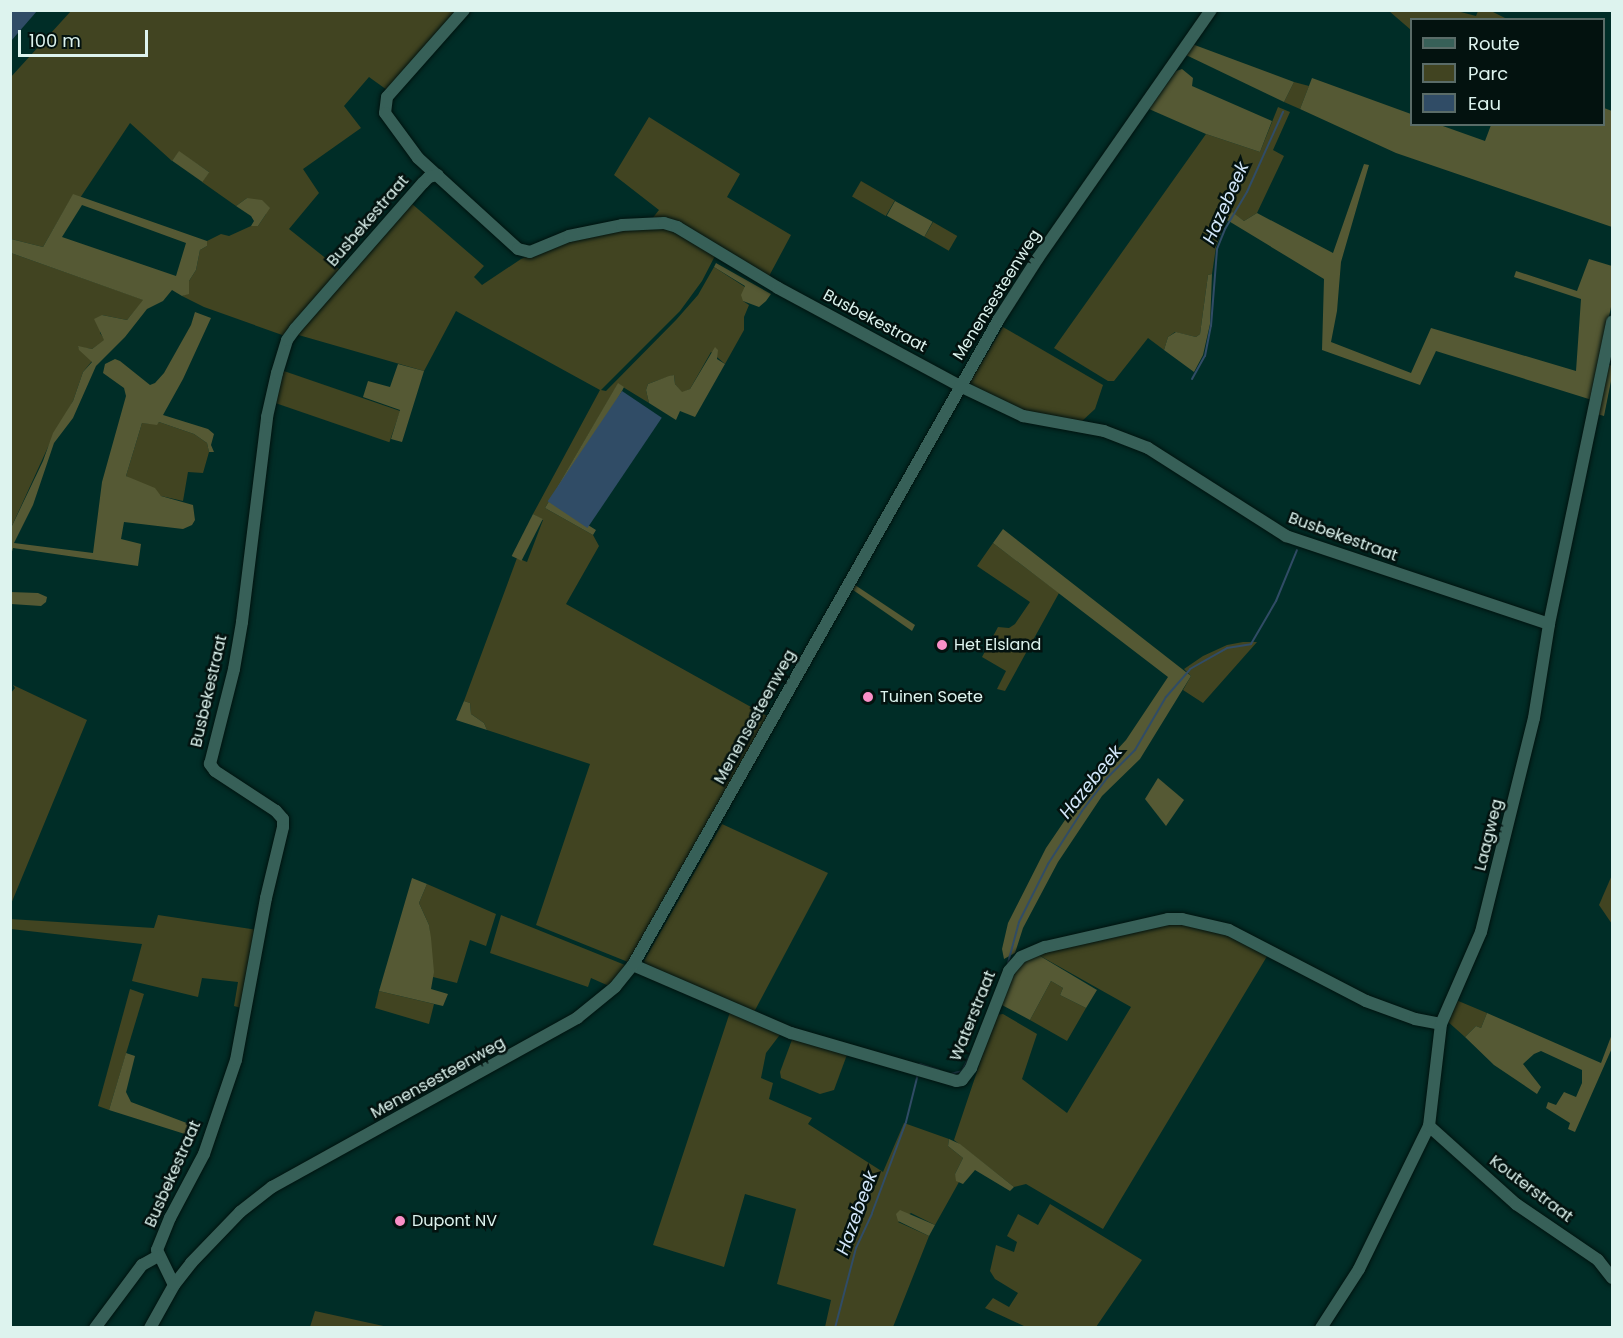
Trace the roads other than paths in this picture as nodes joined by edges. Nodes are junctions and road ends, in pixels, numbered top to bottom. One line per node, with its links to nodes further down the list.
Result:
1 (464, 10): 3 (street, Busbekestraat)
2 (1211, 10): 5 (street, Menensesteenweg)
3 (438, 175): 5 (street, Busbekestraat); 10 (street, Busbekestraat)
4 (1612, 322): 6 (street, Laagweg)
5 (960, 386): 6 (street, Busbekestraat); 7 (street, Menensesteenweg)
6 (1549, 624): 8 (street, Laagweg)
7 (633, 965): 8 (street, Waterstraat); 12 (street, Menensesteenweg)
8 (1441, 1024): 9 (street, Laagweg)
9 (1429, 1126): 11 (street, Kouterstraat); 15 (street, Laagweg)
10 (158, 1256): 12 (street); 13 (street)
11 (1612, 1278)
12 (174, 1285): 14 (street, Menensesteenweg)
13 (95, 1328)
14 (150, 1328)
15 (1321, 1328)

